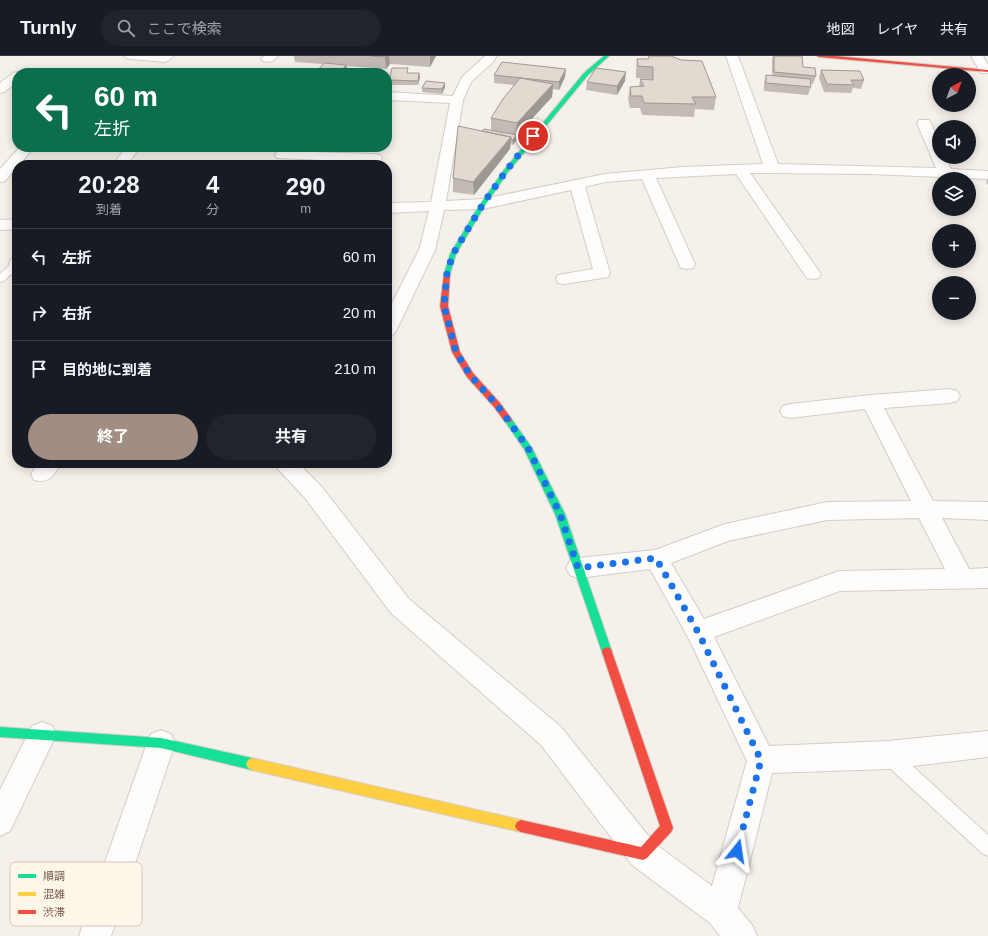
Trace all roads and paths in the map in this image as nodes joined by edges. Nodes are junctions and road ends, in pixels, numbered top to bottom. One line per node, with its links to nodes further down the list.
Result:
1 (130, 56): 2 (street)
2 (168, 56)
3 (491, 56): 15 (street)
4 (607, 56): 30 (main road)
5 (732, 56): 22 (street)
6 (819, 56): 8 (main road)
7 (977, 56): 9 (street)
8 (836, 57): 9 (main road)
9 (986, 70)
10 (0, 73): 11 (street)
11 (12, 74)
12 (12, 79): 13 (street)
13 (0, 89)
14 (392, 96): 15 (street)
15 (457, 100): 31 (street)
16 (924, 123): 24 (street)
17 (23, 152): 19 (street)
18 (282, 155): 20 (street)
19 (16, 160)
20 (374, 160)
21 (12, 164): 28 (street)
22 (772, 168): 23 (street); 24 (street)
23 (740, 169): 25 (street); 37 (street)
24 (944, 172)
25 (647, 174): 29 (street); 35 (street)
26 (976, 174): 27 (street)
27 (988, 175)
28 (0, 178)
29 (577, 184): 30 (street); 39 (street)
30 (483, 204): 31 (street); 48 (main road)
31 (438, 205): 32 (street); 40 (street)
32 (392, 208)
33 (12, 224): 34 (street)
34 (0, 225)
35 (686, 264)
36 (12, 270): 38 (lane)
37 (813, 274)
38 (0, 279)
39 (564, 279)
40 (392, 321)
41 (950, 396): 42 (street)
42 (870, 402): 43 (street); 45 (street)
43 (790, 411)
44 (290, 468): 60 (street)
45 (926, 509): 46 (street); 47 (street); 50 (street)
46 (988, 511)
47 (656, 558): 48 (street); 51 (street)
48 (578, 568): 60 (main road)
49 (988, 578): 50 (street)
50 (962, 579): 51 (street)
51 (698, 632): 57 (street)
52 (0, 732): 53 (main road)
53 (42, 735): 54 (main road); 58 (street)
54 (161, 744): 60 (main road); 61 (street)
55 (988, 744): 56 (street)
56 (888, 755): 57 (street); 59 (lane)
57 (761, 760): 62 (street)
58 (0, 821)
59 (988, 847)
60 (643, 854): 62 (street)
61 (120, 862)
62 (721, 912): 65 (street)
63 (98, 926): 64 (street)
64 (95, 936)
65 (741, 936)

